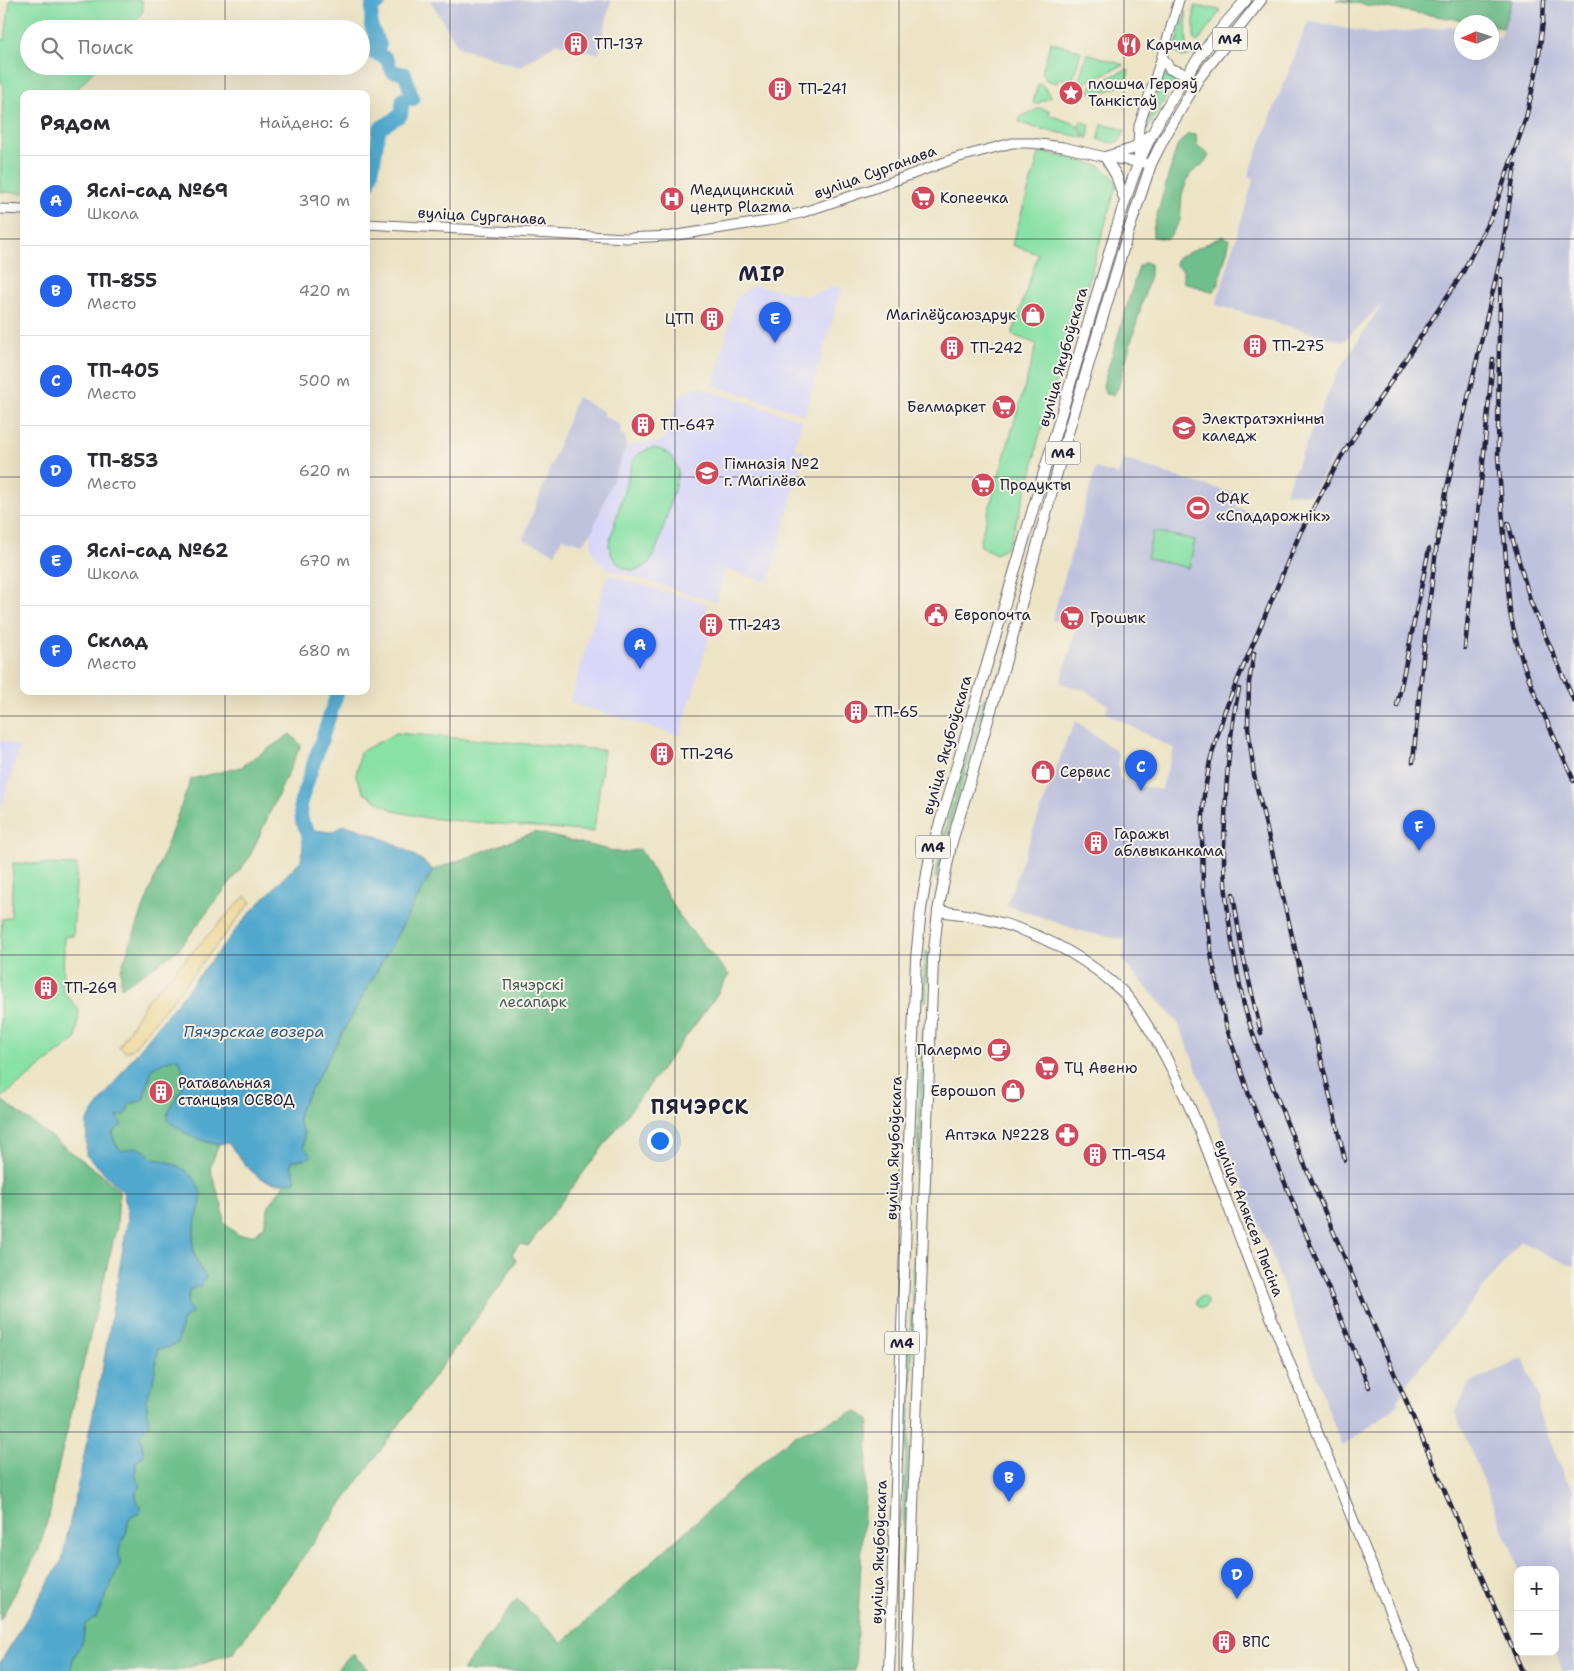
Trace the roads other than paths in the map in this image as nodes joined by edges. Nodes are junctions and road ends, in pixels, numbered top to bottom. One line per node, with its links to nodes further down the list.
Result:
1 (1178, 0): 4 (main road)
2 (1246, 0): 5 (main road, вуліца Якубоўскага / М4)
3 (1261, 0): 6 (main road, вуліца Якубоўскага / М4)
4 (1162, 57): 5 (main road); 8 (main road)
5 (1188, 75): 6 (main road); 7 (main road, вуліца Якубоўскага / М4)
6 (1199, 78): 11 (main road, вуліца Якубоўскага / М4)
7 (1152, 134): 8 (main road); 10 (main road, вуліца Якубоўскага / М4)
8 (1138, 145): 9 (main road); 10 (main road)
9 (1105, 157): 10 (main road, вуліца Сурганава); 12 (main road); 15 (main road, вуліца Сурганава)
10 (1139, 162): 11 (main road, вуліца Сурганава); 12 (main road, вуліца Якубоўскага / М4)
11 (1151, 164): 17 (main road, вуліца Якубоўскага / М4)
12 (1125, 201): 16 (main road, вуліца Якубоўскага / М4)
13 (0, 209): 14 (main road)
14 (20, 210)
15 (370, 224)
16 (921, 909): 17 (main road, вуліца Аляксея Пысіна); 18 (main road, вуліца Якубоўскага / М4)
17 (938, 911): 19 (main road, вуліца Якубоўскага / М4); 20 (main road, вуліца Аляксея Пысіна)
18 (889, 1671)
19 (907, 1671)
20 (1414, 1671)

